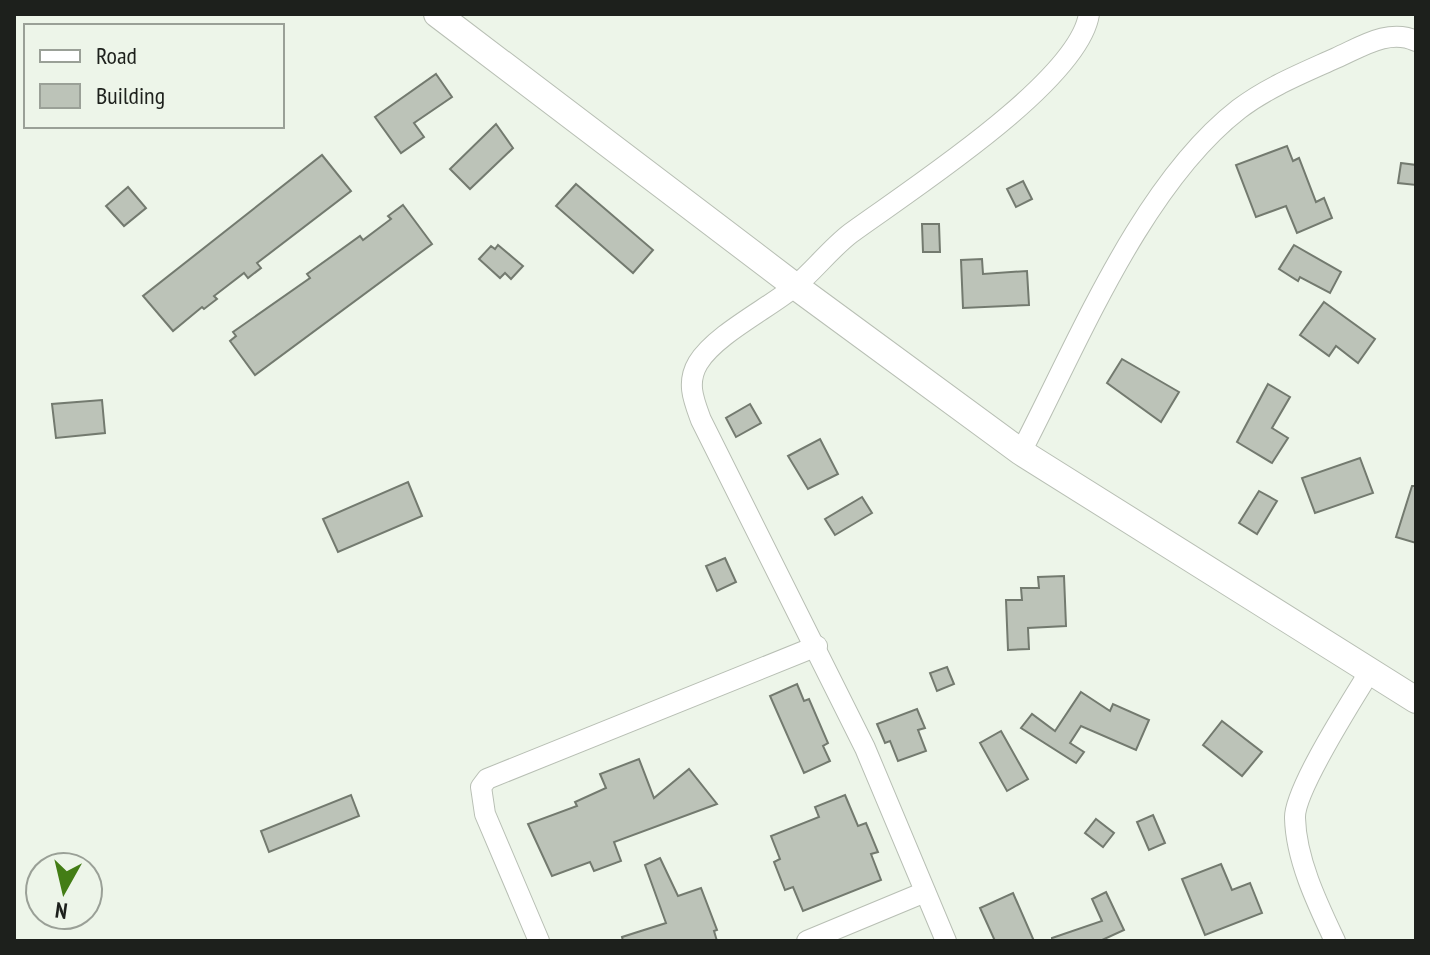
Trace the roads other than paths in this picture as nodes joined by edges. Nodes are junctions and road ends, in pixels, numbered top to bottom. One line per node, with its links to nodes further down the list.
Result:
1 (437, 14): 4 (street)
2 (1089, 14): 4 (street)
3 (1416, 41): 5 (street)
4 (795, 286): 5 (street); 6 (street)
5 (1021, 452): 7 (street)
6 (817, 646): 9 (street); 10 (street)
7 (1370, 671): 8 (street); 13 (street)
8 (1416, 700)
9 (925, 892): 11 (street); 12 (street)
10 (539, 941)
11 (807, 941)
12 (946, 941)
13 (1335, 941)

